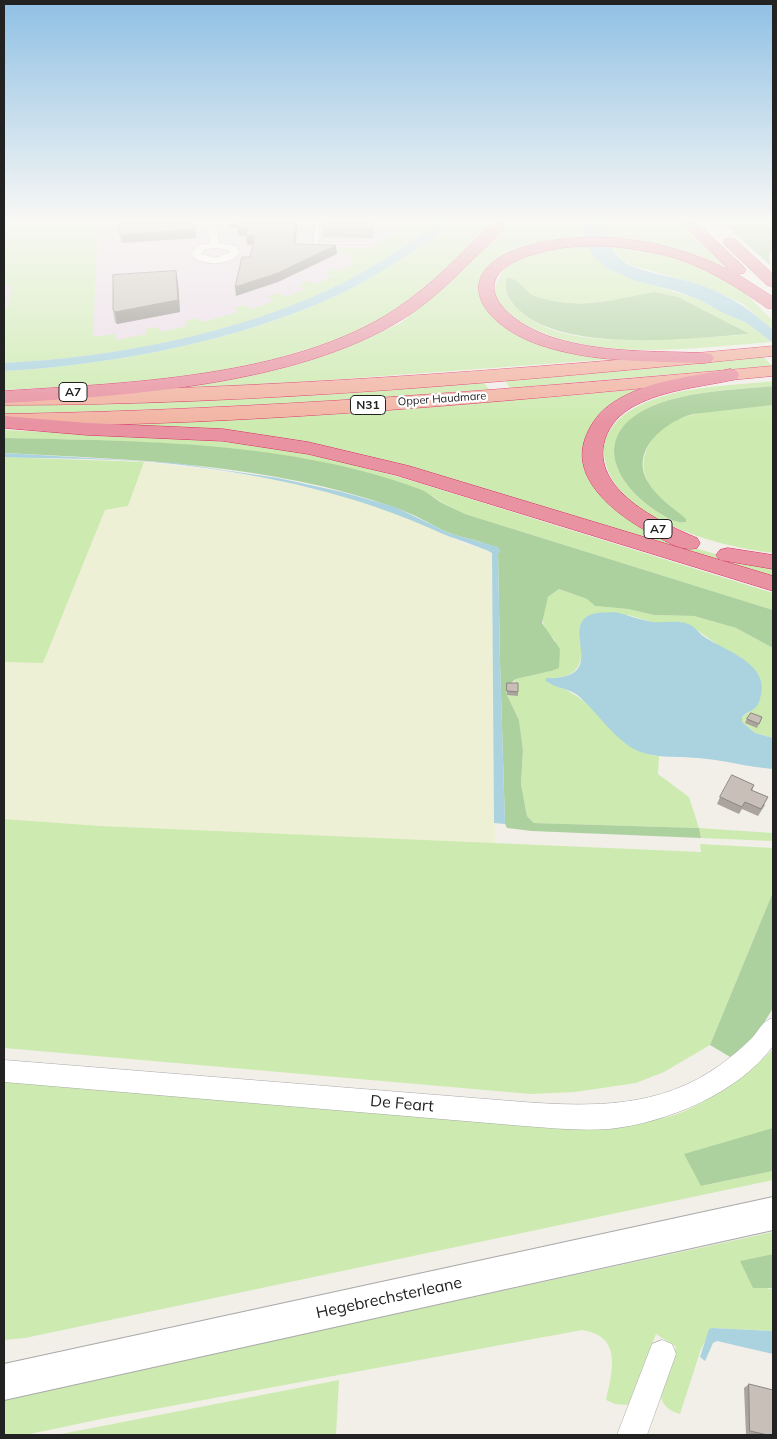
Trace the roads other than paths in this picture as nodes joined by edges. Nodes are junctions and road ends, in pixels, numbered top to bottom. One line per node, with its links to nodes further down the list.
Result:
1 (429, 290): 10 (highway, A7)
2 (484, 290): 7 (highway, N31)
3 (753, 290): 5 (highway, N31)
4 (760, 290): 5 (highway)
5 (773, 303)
6 (770, 352): 7 (highway, N31)
7 (705, 358): 10 (highway, Opper Haudmare / N31)
8 (773, 371): 9 (highway, N31)
9 (730, 375): 11 (highway, Opper Haudmare / N31); 12 (highway, A7)
10 (4, 398)
11 (4, 421): 13 (highway, N31)
12 (773, 562)
13 (773, 584)
14 (773, 1028): 15 (street, De Feart)
15 (4, 1071)
16 (773, 1213): 18 (street, Hegebrechsterleane)
17 (662, 1354): 19 (street)
18 (4, 1382)
19 (632, 1435)

